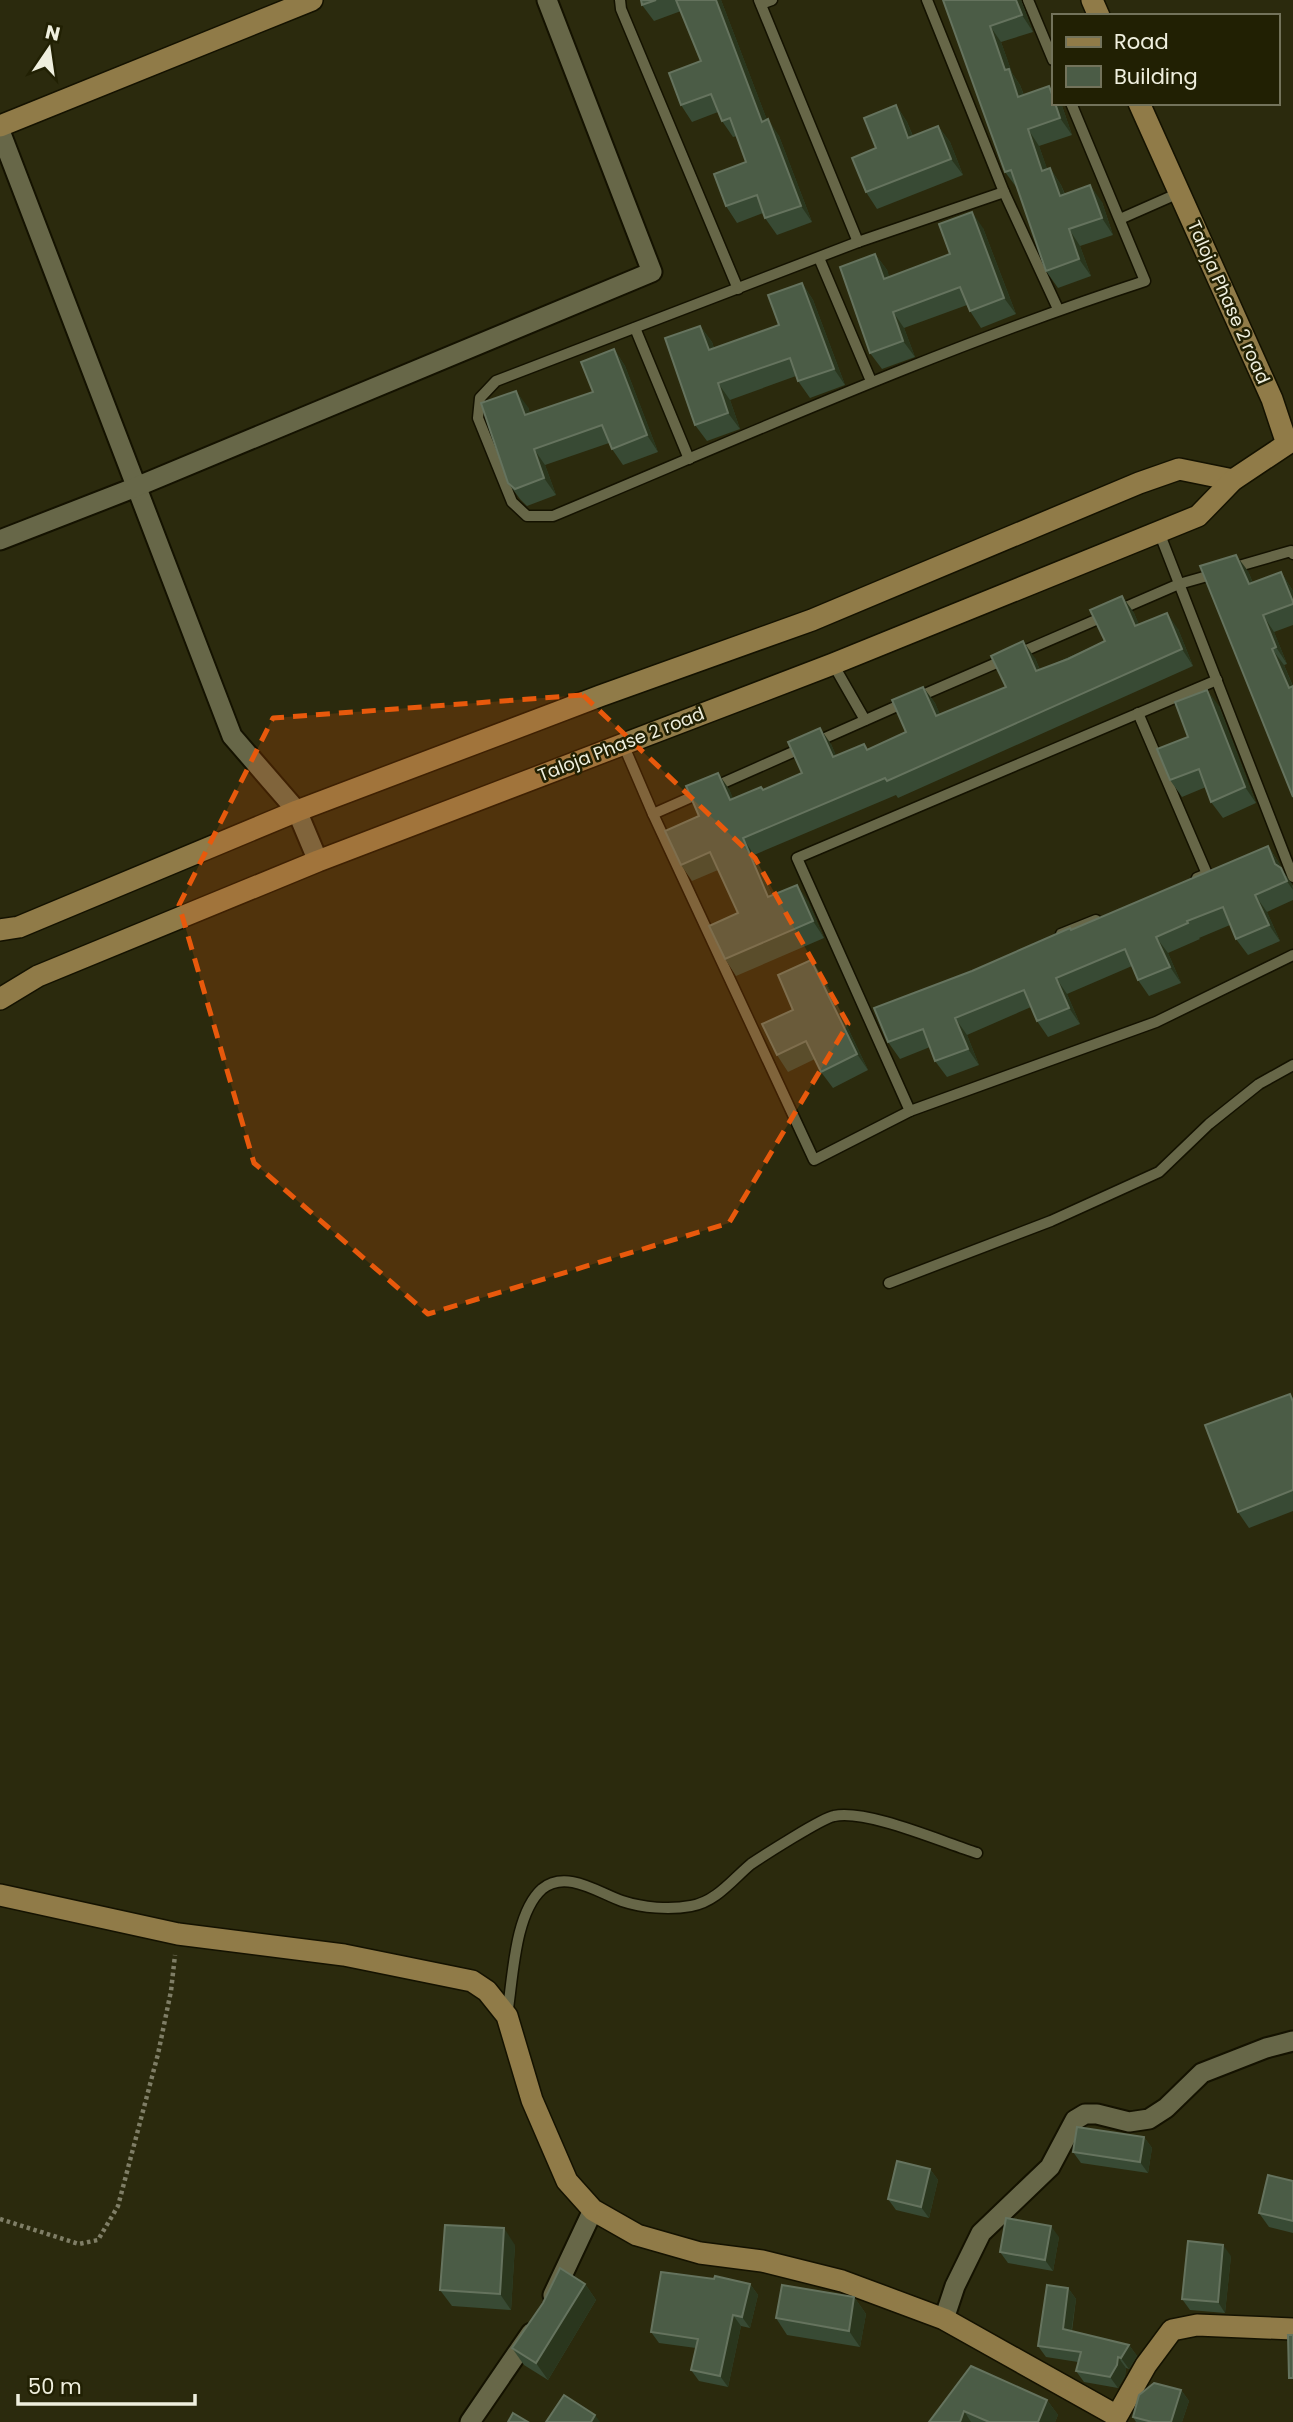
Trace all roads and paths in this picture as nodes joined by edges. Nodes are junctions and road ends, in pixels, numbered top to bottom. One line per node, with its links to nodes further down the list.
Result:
1 (312, 0): 11 (street)
2 (547, 0): 25 (street)
3 (620, 0): 18 (lane)
4 (772, 0): 7 (lane)
5 (927, 0): 13 (lane)
6 (1028, 0): 8 (lane)
7 (760, 2): 16 (lane)
8 (1052, 58)
9 (1072, 105): 15 (lane)
10 (1140, 105): 14 (street, Taloja Phase 2 road)
11 (0, 126)
12 (0, 131): 25 (street)
13 (1004, 192): 16 (lane); 19 (lane)
14 (1180, 193): 15 (lane); 22 (street, Taloja Phase 2 road)
15 (1120, 219): 19 (lane)
16 (858, 243): 17 (lane)
17 (819, 258): 18 (lane); 21 (lane)
18 (738, 289): 20 (lane)
19 (1058, 309): 21 (lane)
20 (635, 328): 23 (lane); 23 (lane)
21 (872, 381): 23 (lane)
22 (1291, 447): 24 (street, Taloja Phase 2 road)
23 (690, 459)
24 (1233, 480): 26 (street, Taloja Phase 2 road); 35 (street)
25 (136, 487): 27 (street); 35 (street)
26 (1159, 532): 29 (lane); 30 (street, Taloja Phase 2 road)
27 (0, 540)
28 (1293, 554): 29 (lane)
29 (1179, 584): 31 (lane); 33 (lane)
30 (833, 664): 33 (lane); 34 (street, Taloja Phase 2 road)
31 (1217, 680): 32 (lane); 38 (lane)
32 (1138, 713): 39 (lane); 48 (lane)
33 (865, 720): 36 (lane)
34 (622, 743): 36 (lane); 37 (street, Taloja Phase 2 road)
35 (297, 811): 37 (street); 41 (street)
36 (653, 814): 50 (lane)
37 (318, 862): 44 (street, Taloja Phase 2 road)
38 (1293, 877)
39 (1181, 885)
40 (1106, 916): 42 (lane)
41 (6, 931)
42 (1055, 936)
43 (1293, 955): 50 (lane)
44 (38, 976): 45 (street); 46 (street, Taloja Phase 2 road)
45 (0, 992)
46 (0, 999)
47 (879, 1009): 48 (lane)
48 (866, 1014): 50 (lane)
49 (1293, 1065): 51 (lane)
50 (909, 1111)
51 (889, 1283)
52 (977, 1853): 55 (lane)
53 (0, 1895): 54 (street)
54 (178, 1934): 55 (street); 58 (path)
55 (507, 2016): 57 (street)
56 (1293, 2041): 59 (street)
57 (593, 2210): 59 (street); 62 (street)
58 (0, 2220)
59 (944, 2319): 61 (street)
60 (1293, 2329): 61 (street)
61 (1116, 2419)
62 (471, 2422)

